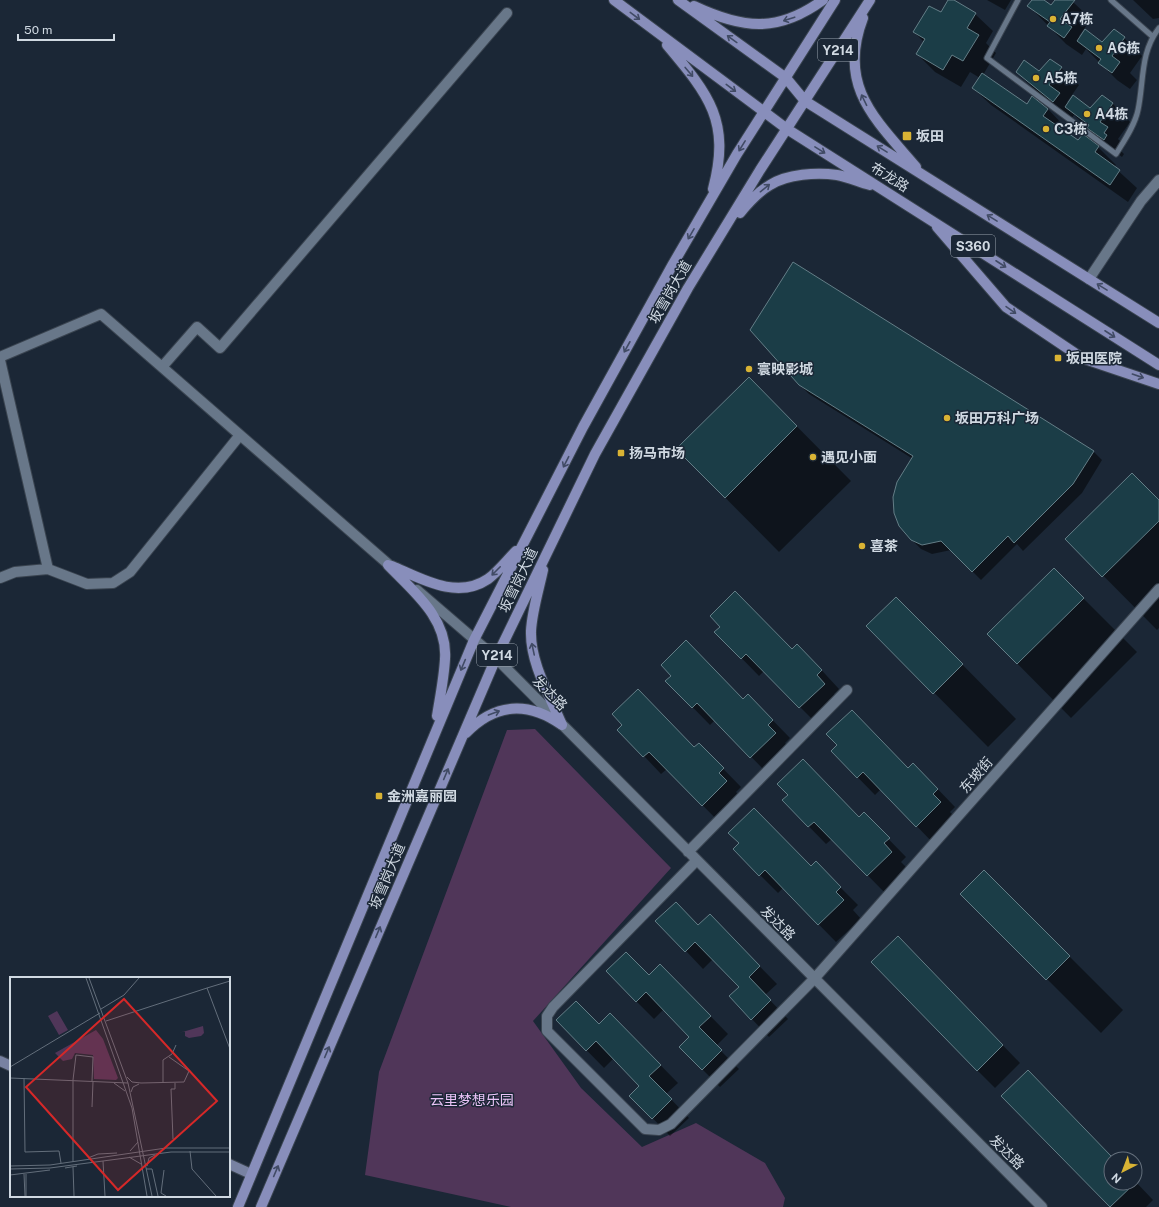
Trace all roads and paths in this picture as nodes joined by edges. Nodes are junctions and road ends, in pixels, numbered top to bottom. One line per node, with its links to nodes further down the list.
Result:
1 (614, 0): 10 (main road, 布龙路 / S360, one-way to 10)
2 (680, 0): 3 (main road, one-way to 2); 12 (main road, 布龙路 / S360, one-way to 2)
3 (823, 0)
4 (836, 0): 12 (main road, 坂雪岗大道 / Y214)
5 (1018, 0): 11 (lane)
6 (1111, 0): 11 (lane)
7 (870, 1): 13 (main road, 坂雪岗大道 / Y214); 16 (main road, one-way to 7)
8 (507, 13): 26 (street)
9 (1159, 28): 11 (lane)
10 (655, 31): 14 (main road, 布龙路 / S360, one-way to 14); 19 (main road, one-way to 19)
11 (1152, 36)
12 (786, 78): 13 (main road, 布龙路 / S360); 14 (main road, 坂雪岗大道 / Y214)
13 (805, 101): 15 (main road, 坂雪岗大道 / Y214); 16 (main road, 布龙路 / S360, one-way to 13)
14 (763, 113): 15 (main road, 布龙路 / S360); 19 (main road, 坂雪岗大道 / Y214, one-way to 19)
15 (787, 129): 18 (main road, 布龙路 / S360, one-way to 18); 21 (main road, 坂雪岗大道 / Y214)
16 (923, 174): 22 (main road, 布龙路 / S360, one-way to 16)
17 (1159, 180): 22 (street)
18 (883, 188): 20 (main road, 布龙路 / S360); 21 (main road, one-way to 18)
19 (710, 200): 29 (main road, 坂雪岗大道 / Y214, one-way to 29)
20 (930, 218): 25 (main road, 布龙路 / S360, one-way to 25); 27 (main road, one-way to 27)
21 (720, 237): 30 (main road, 坂雪岗大道 / Y214)
22 (1089, 279): 23 (main road, 布龙路 / S360, one-way to 22)
23 (1159, 323)
24 (0, 359): 26 (street, 发达路); 32 (street)
25 (1159, 365)
26 (162, 367): 28 (street, 发达路)
27 (1159, 384)
28 (240, 435): 31 (street, 发达路); 32 (street)
29 (524, 544): 31 (main road, one-way to 31); 35 (main road, 坂雪岗大道 / Y214)
30 (545, 556): 36 (main road, 坂雪岗大道 / Y214); 38 (main road, one-way to 30)
31 (388, 565): 35 (street, 发达路); 39 (main road)
32 (48, 569): 33 (street)
33 (0, 578)
34 (1159, 589): 43 (street, 东坡街)
35 (474, 640): 36 (street, 发达路); 39 (main road, 坂雪岗大道 / Y214, one-way to 39)
36 (496, 658): 38 (street, 发达路); 40 (main road, 坂雪岗大道 / Y214)
37 (847, 690): 41 (street)
38 (562, 725): 40 (main road, one-way to 38); 41 (street, 发达路)
39 (434, 734): 47 (main road, 坂雪岗大道 / Y214)
40 (457, 748): 49 (main road, 坂雪岗大道 / Y214, one-way to 40)
41 (688, 852): 42 (street, 发达路)
42 (696, 860): 43 (street, 发达路); 43 (street, 东坡街)
43 (814, 979): 50 (street, 发达路)
44 (0, 1060): 45 (street)
45 (10, 1065)
46 (230, 1164): 47 (street)
47 (251, 1174): 48 (main road, 坂雪岗大道 / Y214)
48 (238, 1207)
49 (261, 1207)
50 (1042, 1207)

